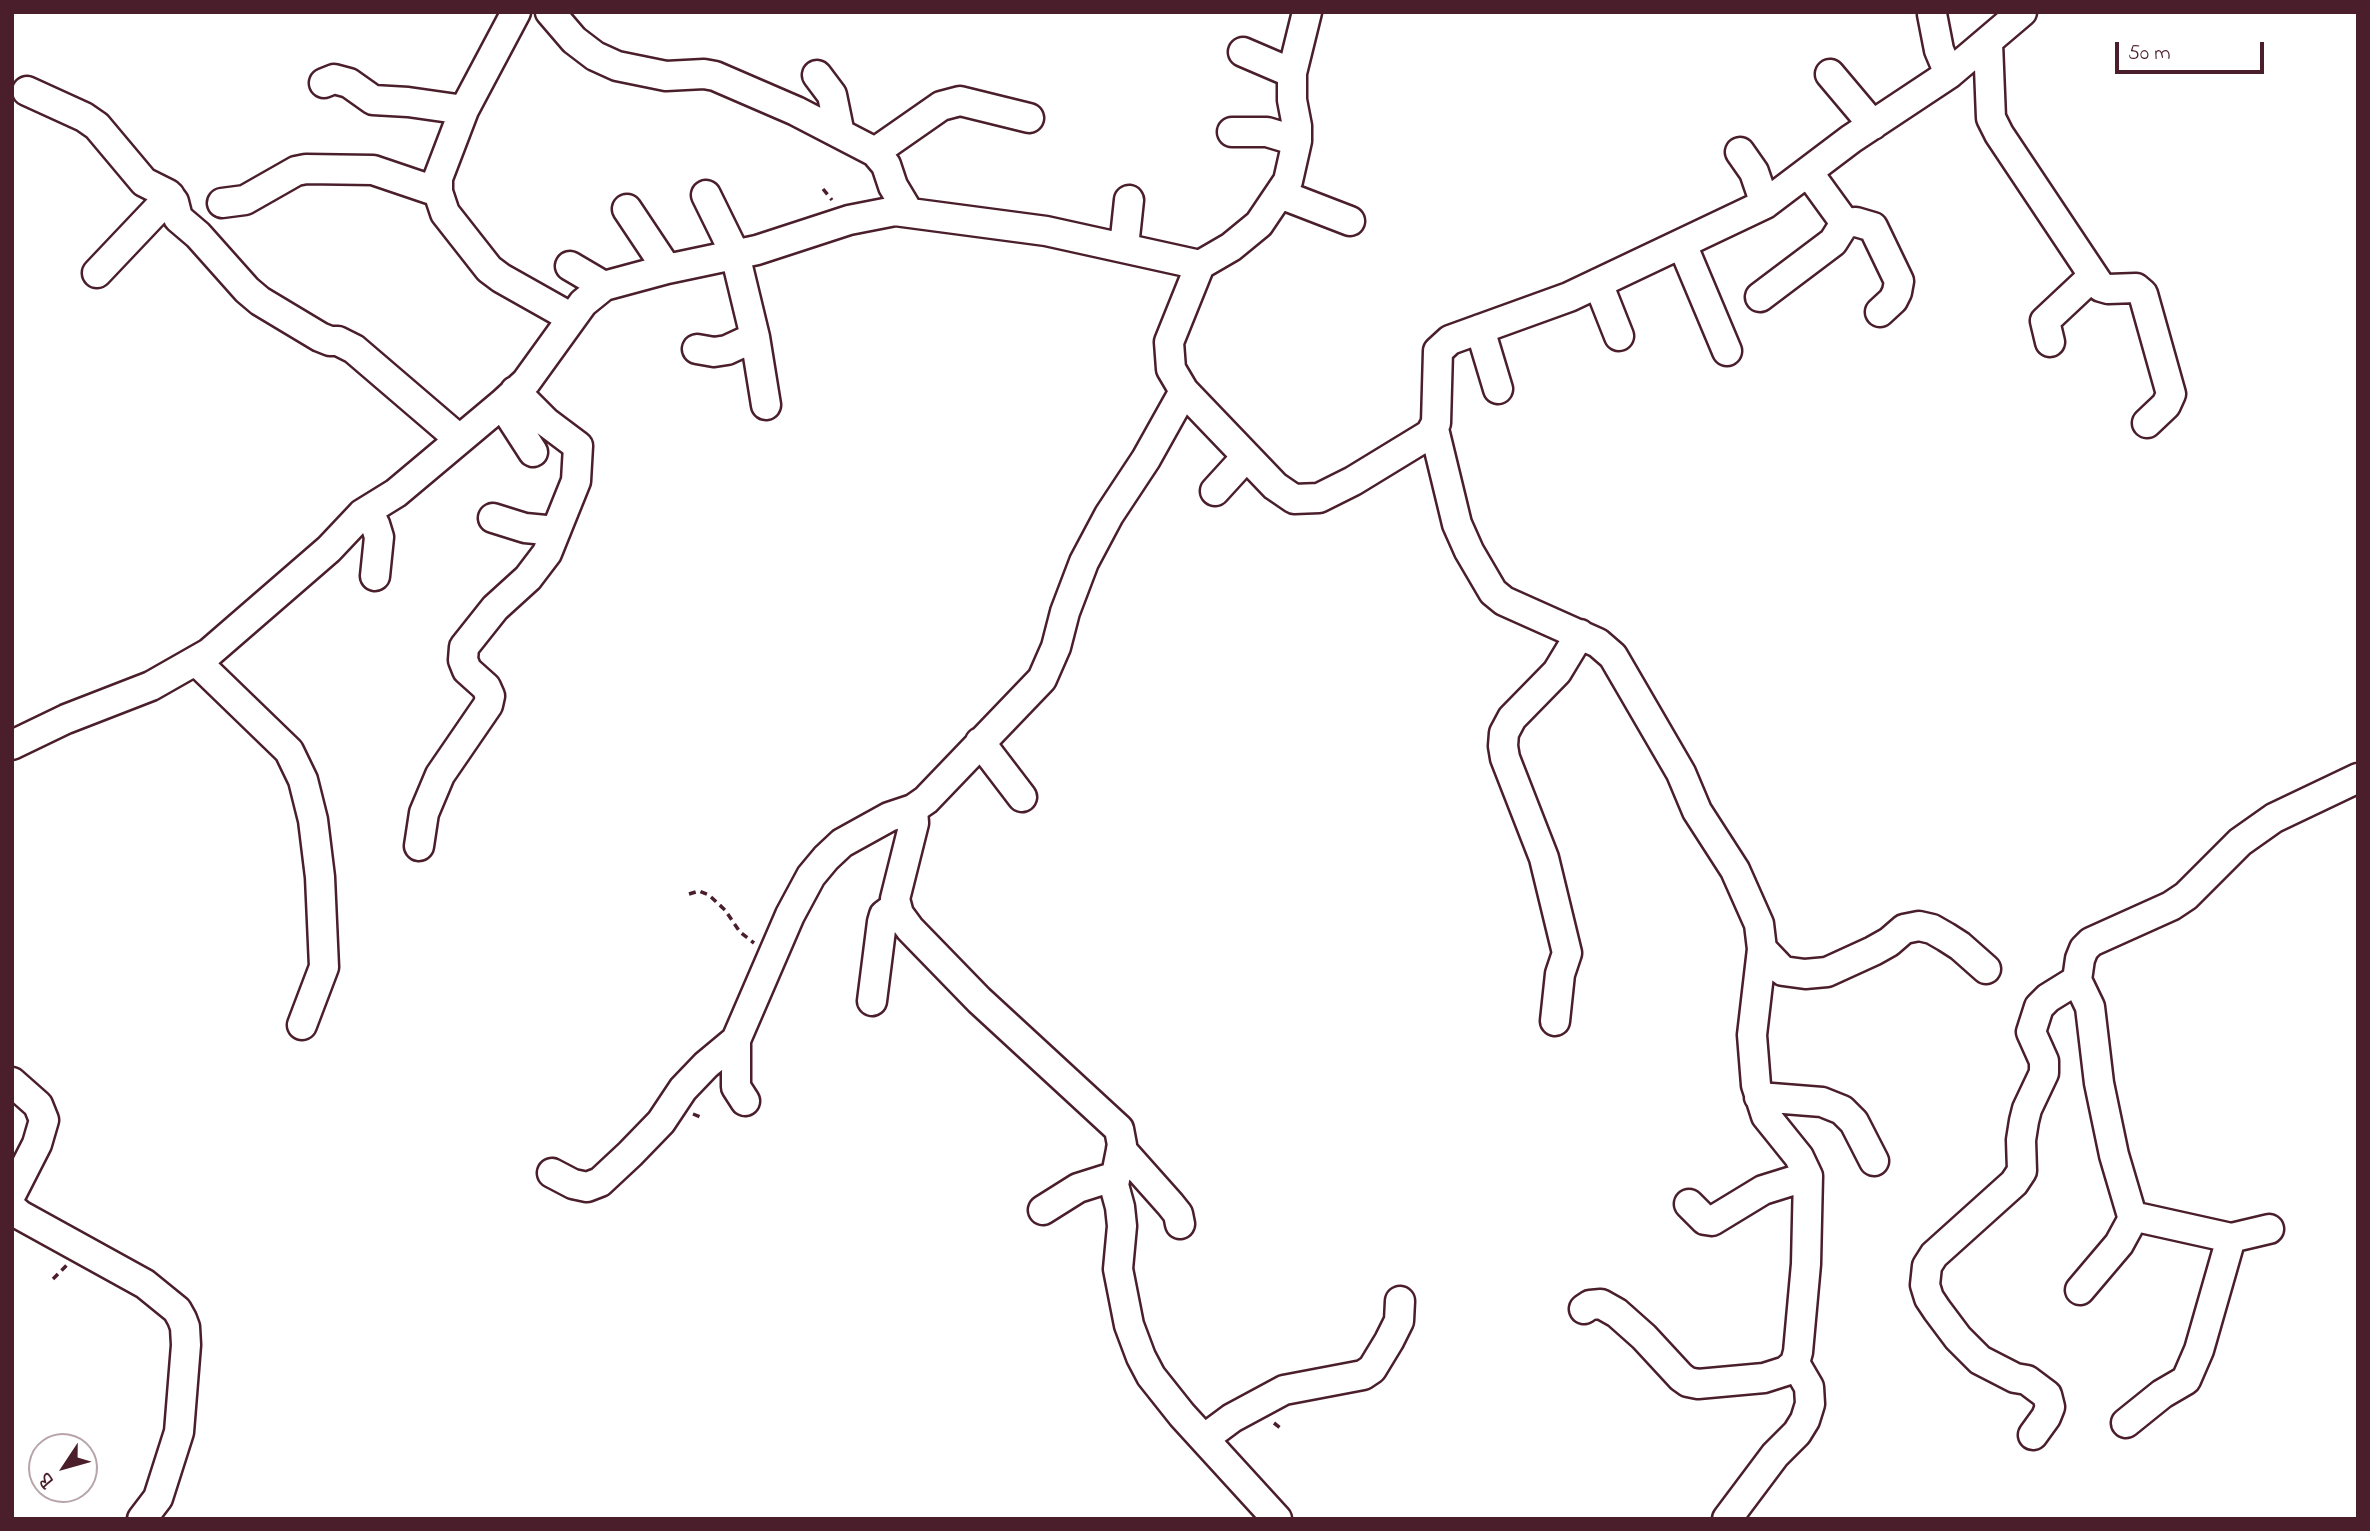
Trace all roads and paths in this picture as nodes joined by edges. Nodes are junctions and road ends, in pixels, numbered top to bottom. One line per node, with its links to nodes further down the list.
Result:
1 (516, 12): 14 (street)
2 (551, 12): 18 (street)
3 (1306, 12): 8 (street)
4 (2022, 12): 6 (street)
5 (1933, 14): 11 (street)
6 (1988, 43): 11 (street); 41 (street)
7 (1244, 52): 8 (street)
8 (1292, 73): 19 (street)
9 (1830, 74): 16 (street)
10 (817, 75): 18 (street)
11 (1949, 75): 16 (street)
12 (324, 83): 14 (street)
13 (27, 91): 26 (street)
14 (464, 110): 23 (street)
15 (1029, 118): 20 (street)
16 (1873, 125): 22 (street)
17 (1232, 132): 19 (street)
18 (840, 134): 20 (street)
19 (1297, 141): 24 (street)
20 (875, 152): 31 (street)
21 (1740, 152): 29 (street)
22 (1808, 172): 29 (street); 33 (street)
23 (438, 192): 28 (street); 46 (street)
24 (1280, 194): 32 (street); 37 (street)
25 (706, 195): 36 (street)
26 (170, 196): 40 (street); 59 (street)
27 (1129, 200): 35 (street)
28 (222, 203)
29 (1765, 204): 34 (street)
30 (627, 209): 39 (street)
31 (908, 211): 35 (street); 36 (street)
32 (1350, 221)
33 (1845, 223): 44 (street); 45 (street)
34 (1682, 244): 42 (street); 52 (street)
35 (1124, 247): 37 (street)
36 (735, 254): 39 (street); 49 (street)
37 (1200, 265): 54 (street)
38 (570, 266): 43 (street)
39 (667, 269): 43 (street)
40 (97, 273)
41 (2093, 276): 50 (street); 57 (street)
42 (1598, 284): 47 (street); 48 (street)
43 (604, 286): 46 (street)
44 (1760, 297)
45 (1880, 312)
46 (572, 318): 55 (street)
47 (1480, 329): 53 (street); 58 (street)
48 (1619, 336)
49 (755, 337): 51 (street); 56 (street)
50 (2050, 342)
51 (697, 349)
52 (1727, 351)
53 (1499, 389)
54 (1184, 391): 61 (street); 70 (street)
55 (509, 398): 59 (street); 60 (street); 65 (street)
56 (766, 405)
57 (2147, 423)
58 (1434, 429): 61 (street); 67 (street)
59 (459, 439): 63 (street)
60 (533, 452)
61 (1246, 457): 62 (street)
62 (1215, 491)
63 (362, 514): 66 (street); 68 (street)
64 (493, 518): 65 (street)
65 (556, 531): 74 (street)
66 (375, 576)
67 (1580, 635): 77 (street); 82 (street)
68 (196, 662): 69 (street); 83 (street)
69 (15, 735)
70 (980, 742): 72 (street); 73 (street)
71 (2358, 778): 80 (street)
72 (1022, 797)
73 (913, 809): 76 (street); 78 (street)
74 (419, 846)
75 (689, 894): 78 (path)
76 (896, 906): 81 (street); 89 (street)
77 (1762, 949): 79 (street); 86 (street)
78 (774, 954): 84 (street)
79 (1986, 969)
80 (2077, 980): 96 (street); 105 (street)
81 (872, 1001)
82 (1555, 1021)
83 (302, 1024)
84 (736, 1040): 87 (street); 90 (street)
85 (12, 1083): 92 (street)
86 (1759, 1097): 88 (street); 91 (street)
87 (745, 1101)
88 (1874, 1161)
89 (1119, 1163): 95 (street); 97 (street); 106 (street)
90 (552, 1173)
91 (1808, 1176): 93 (street); 103 (street)
92 (12, 1193)
93 (1689, 1204)
94 (12, 1208): 107 (street)
95 (1043, 1210)
96 (2132, 1216): 99 (street); 100 (street)
97 (1180, 1224)
98 (2269, 1229): 99 (street)
99 (2231, 1238): 104 (street)
100 (2080, 1290)
101 (1400, 1301): 106 (street)
102 (1584, 1309): 103 (street)
103 (1795, 1363): 109 (street)
104 (2126, 1423)
105 (2033, 1436)
106 (1205, 1438): 108 (street)
107 (149, 1516)
108 (1277, 1519)
109 (1727, 1519)

